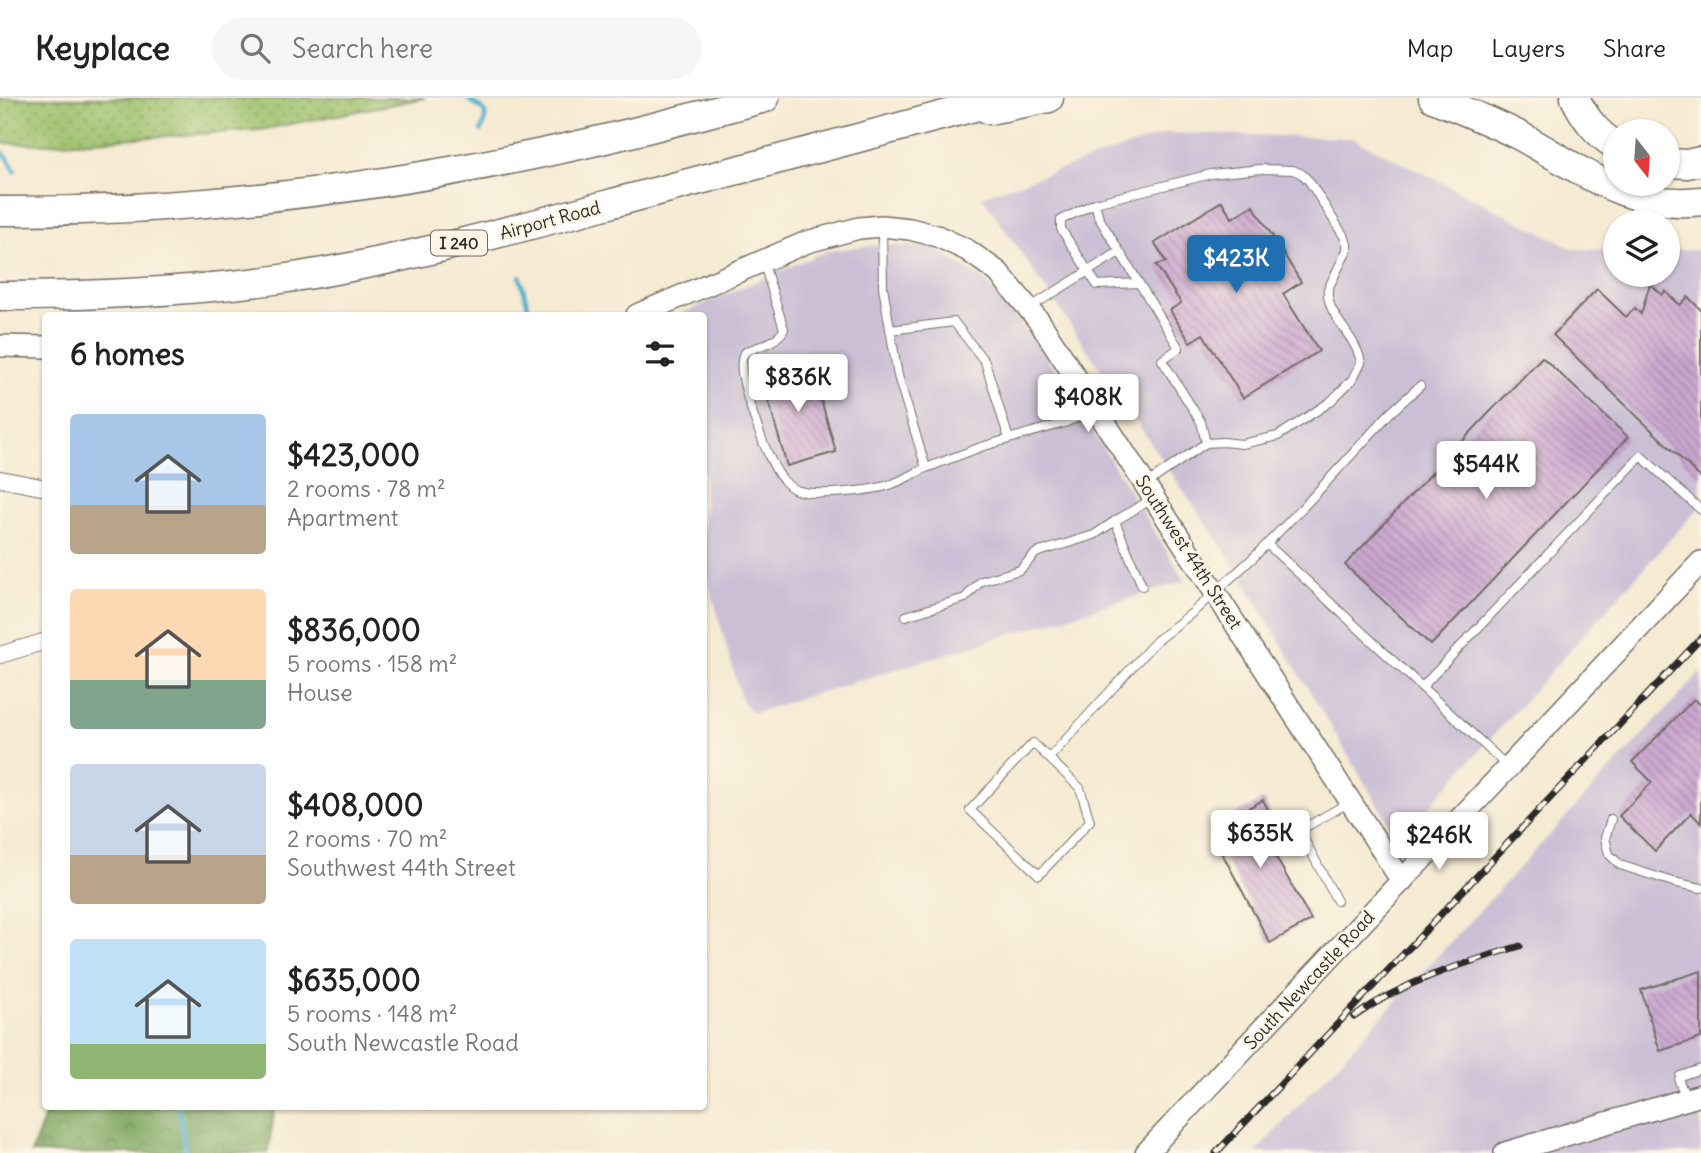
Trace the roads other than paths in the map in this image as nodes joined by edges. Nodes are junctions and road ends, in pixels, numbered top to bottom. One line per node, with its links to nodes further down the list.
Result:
1 (765, 98): 12 (highway)
2 (1008, 98): 6 (highway, Airport Road / I 240)
3 (1049, 98): 6 (highway)
4 (1433, 98): 10 (highway)
5 (1575, 98): 7 (highway)
6 (907, 125): 18 (highway, Airport Road / I 240)
7 (1603, 137)
8 (1701, 161): 9 (highway)
9 (1680, 164)
10 (1701, 201)
11 (1095, 203): 14 (lane); 16 (lane); 27 (lane)
12 (0, 211)
13 (882, 226): 15 (street, Southwest 44th Street); 19 (street, Southwest 44th Street); 21 (lane)
14 (1119, 252): 16 (lane); 17 (lane)
15 (763, 261): 20 (street, Southwest 44th Street); 28 (lane)
16 (1088, 271): 17 (lane); 19 (lane)
17 (1138, 283): 27 (lane)
18 (0, 296)
19 (1028, 308): 25 (street, Southwest 44th Street)
20 (644, 312)
21 (890, 330): 26 (lane); 28 (lane)
22 (0, 346): 23 (street)
23 (42, 347)
24 (1420, 386): 34 (lane)
25 (1097, 410): 26 (lane); 31 (street, Southwest 44th Street)
26 (1009, 439): 28 (lane)
27 (1206, 443): 31 (lane)
28 (926, 468)
29 (0, 479): 30 (street)
30 (42, 487)
31 (1150, 491): 33 (lane); 37 (street, Southwest 44th Street)
32 (1701, 510): 41 (lane)
33 (1115, 521): 36 (lane); 38 (lane)
34 (1267, 544): 37 (lane); 41 (lane)
35 (1701, 562): 43 (street, South Newcastle Road)
36 (1142, 586)
37 (1216, 592): 42 (lane); 44 (street, Southwest 44th Street)
38 (906, 616)
39 (42, 642): 40 (street)
40 (0, 655)
41 (1422, 687): 43 (lane)
42 (1049, 758): 42 (lane)
43 (1508, 768): 46 (street, South Newcastle Road)
44 (1350, 801): 46 (street, Southwest 44th Street); 48 (lane)
45 (1611, 819): 47 (lane)
46 (1402, 881): 52 (street, South Newcastle Road)
47 (1701, 888)
48 (1337, 901)
49 (1701, 1069): 50 (lane)
50 (1694, 1098): 51 (street)
51 (1519, 1151)
52 (1146, 1153)

